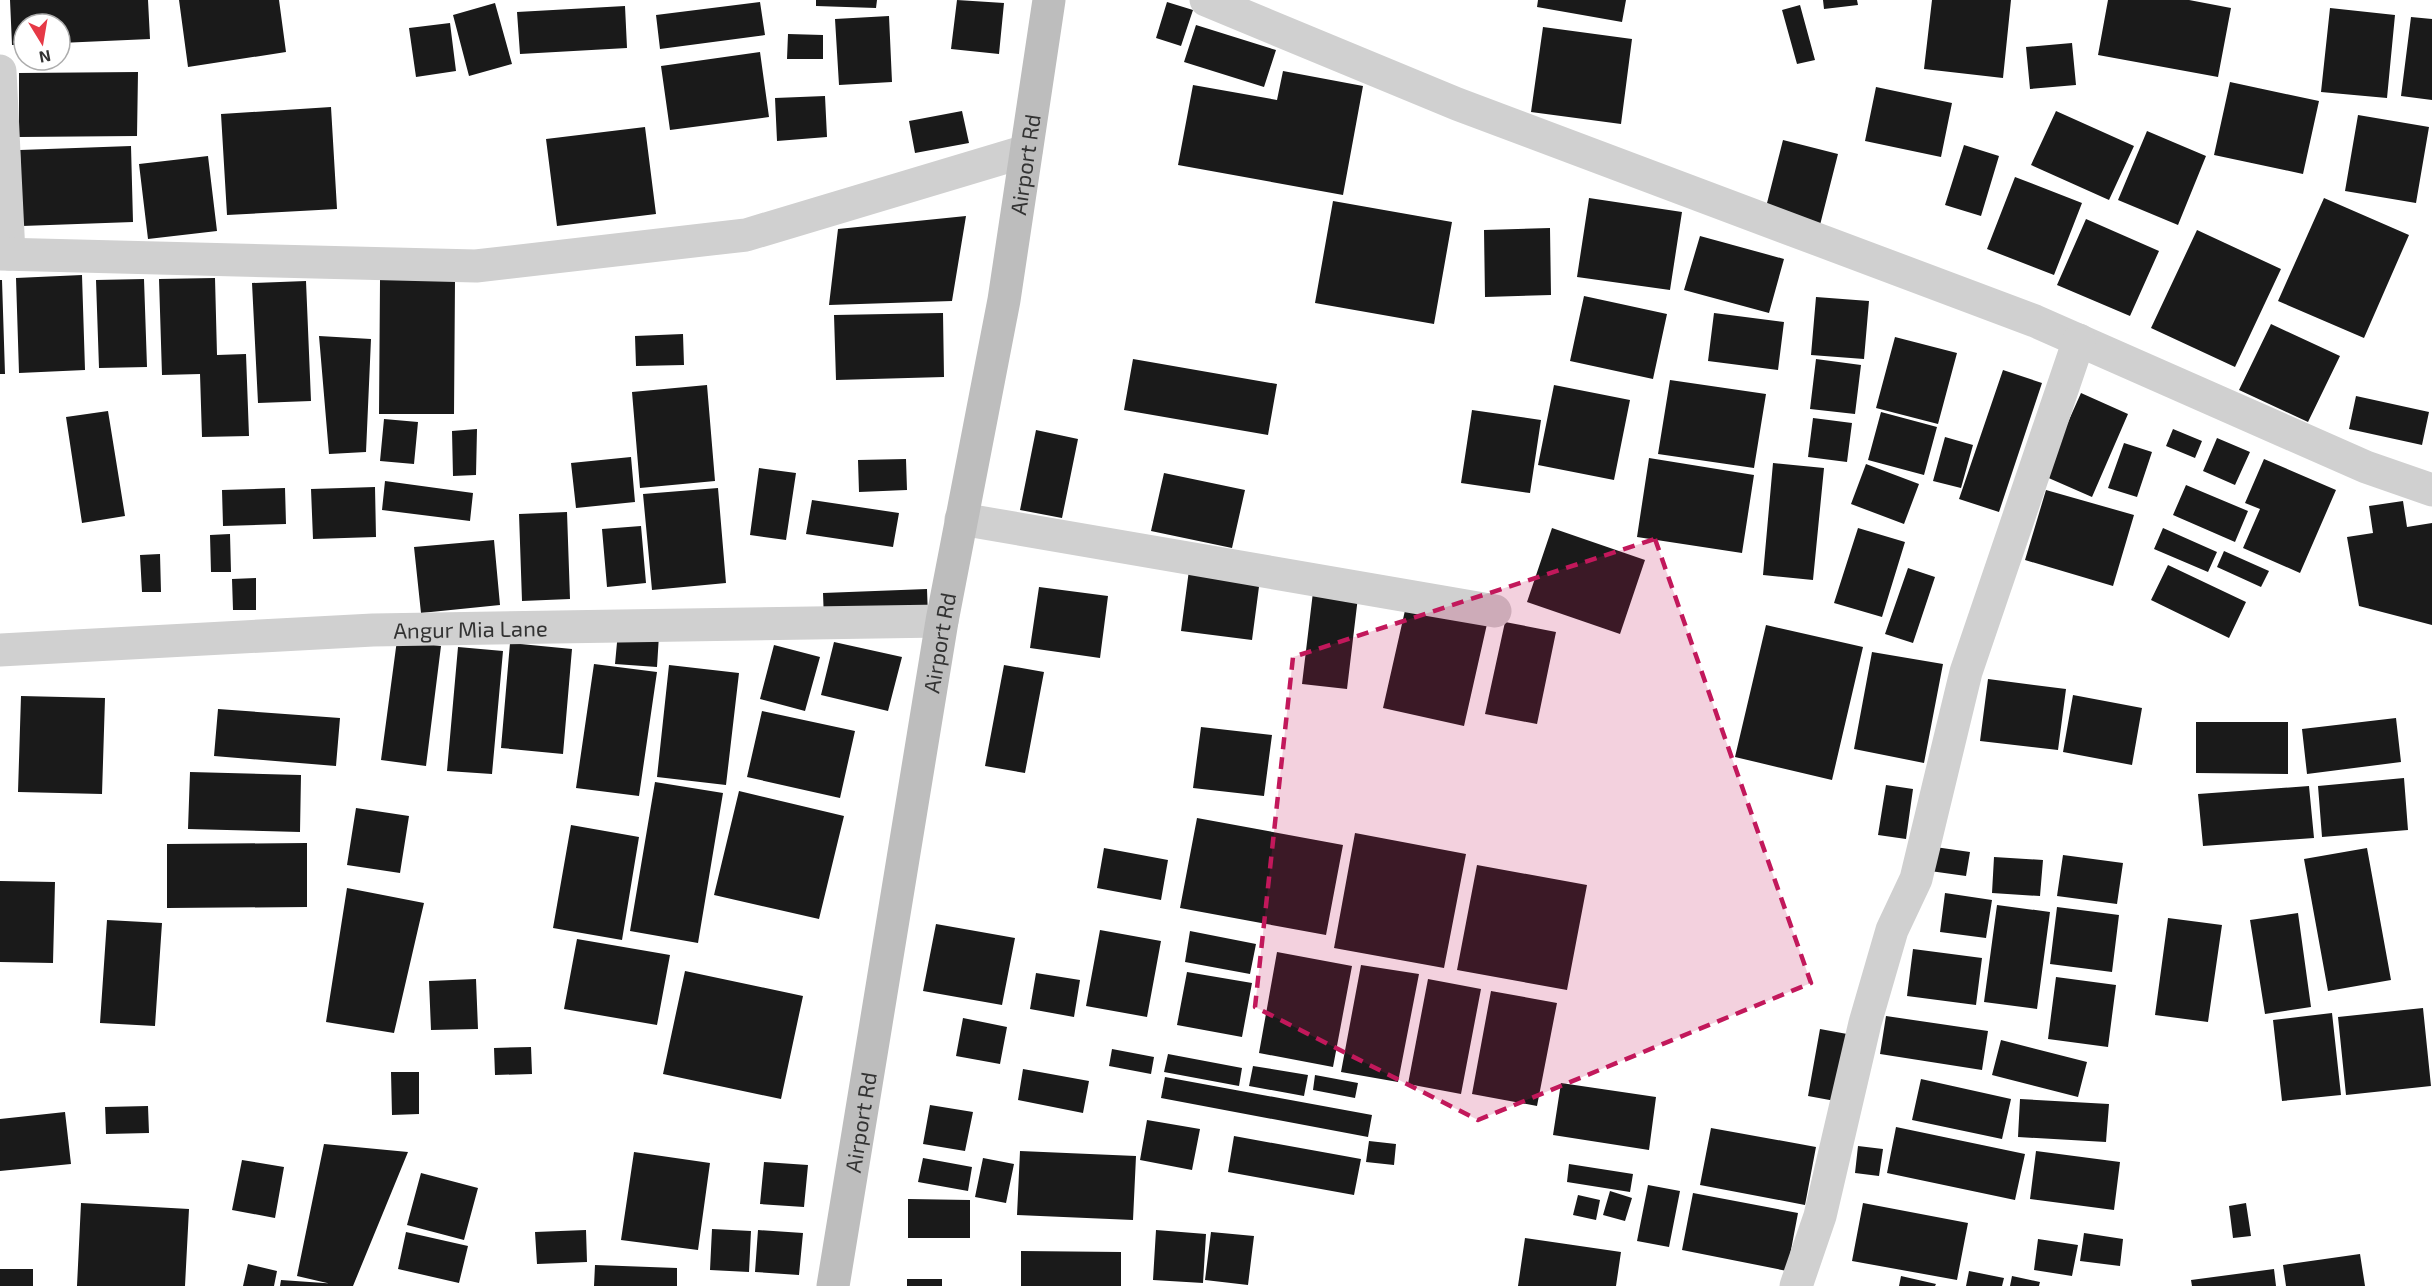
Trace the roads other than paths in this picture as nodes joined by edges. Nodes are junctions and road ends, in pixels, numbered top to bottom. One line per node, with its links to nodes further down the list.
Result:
1 (1050, 0): 4 (main road, Airport Rd)
2 (1206, 0): 6 (street)
3 (0, 71): 5 (street)
4 (1026, 151): 5 (street); 8 (main road, Airport Rd)
5 (5, 254)
6 (2079, 340): 7 (street); 13 (street)
7 (2432, 490)
8 (962, 519): 9 (street); 10 (main road, Airport Rd)
9 (1495, 611)
10 (942, 621): 11 (street, Angur Mia Lane); 12 (main road, Airport Rd)
11 (0, 650)
12 (833, 1286)
13 (1796, 1286)

